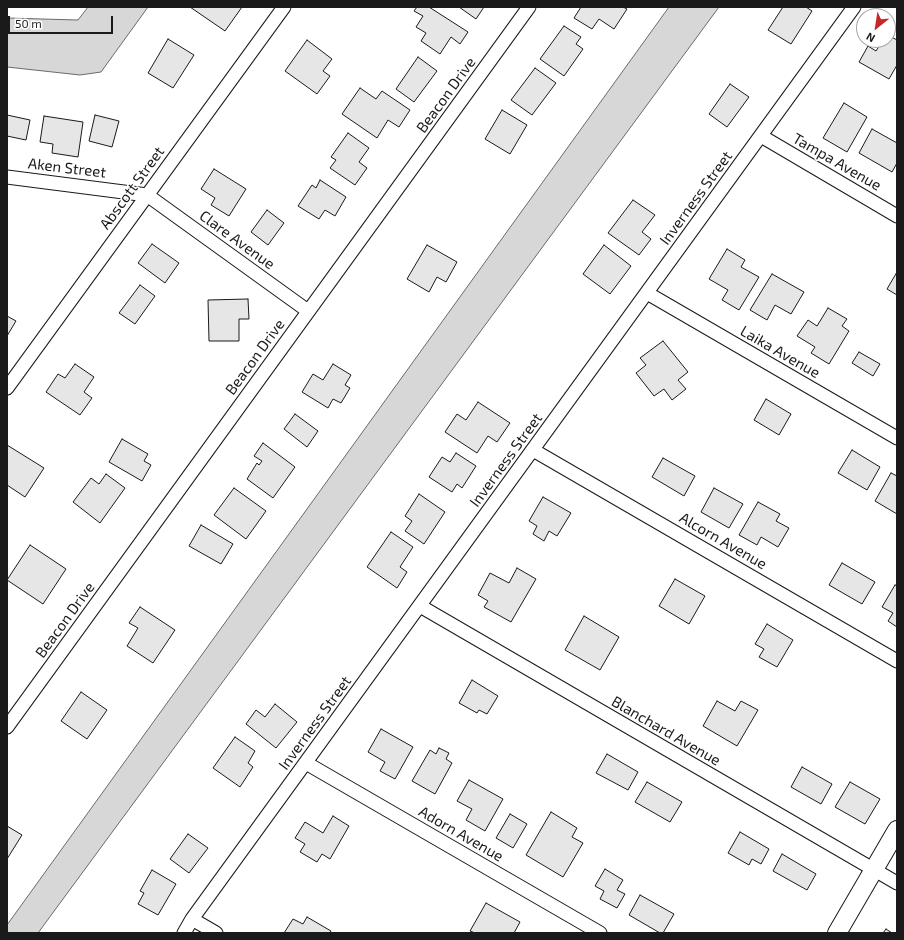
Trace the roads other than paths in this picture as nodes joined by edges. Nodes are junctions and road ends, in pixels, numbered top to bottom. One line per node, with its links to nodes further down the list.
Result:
1 (284, 7): 6 (street, Abscott Street)
2 (529, 7): 9 (street, Beacon Drive)
3 (854, 7): 4 (street, Inverness Street)
4 (761, 136): 7 (street, Tampa Avenue); 8 (street, Inverness Street)
5 (7, 177): 6 (street, Aken Street)
6 (148, 195): 9 (street, Clare Avenue); 10 (street, Abscott Street)
7 (897, 216)
8 (647, 293): 11 (street, Laika Avenue); 12 (street, Inverness Street)
9 (308, 311): 15 (street, Beacon Drive)
10 (7, 388)
11 (897, 438)
12 (533, 450): 13 (street, Inverness Street); 14 (street, Alcorn Avenue)
13 (420, 606): 16 (street, Inverness Street); 18 (street, Blanchard Avenue)
14 (897, 660)
15 (7, 727)
16 (306, 763): 20 (street, Inverness Street); 23 (street, Adorn Avenue)
17 (897, 830): 18 (street)
18 (874, 870): 19 (street, Blanchard Avenue); 24 (street)
19 (897, 883)
20 (192, 919): 21 (street, Inverness Street); 22 (street)
21 (184, 933)
22 (216, 933)
23 (600, 933)
24 (837, 933)

